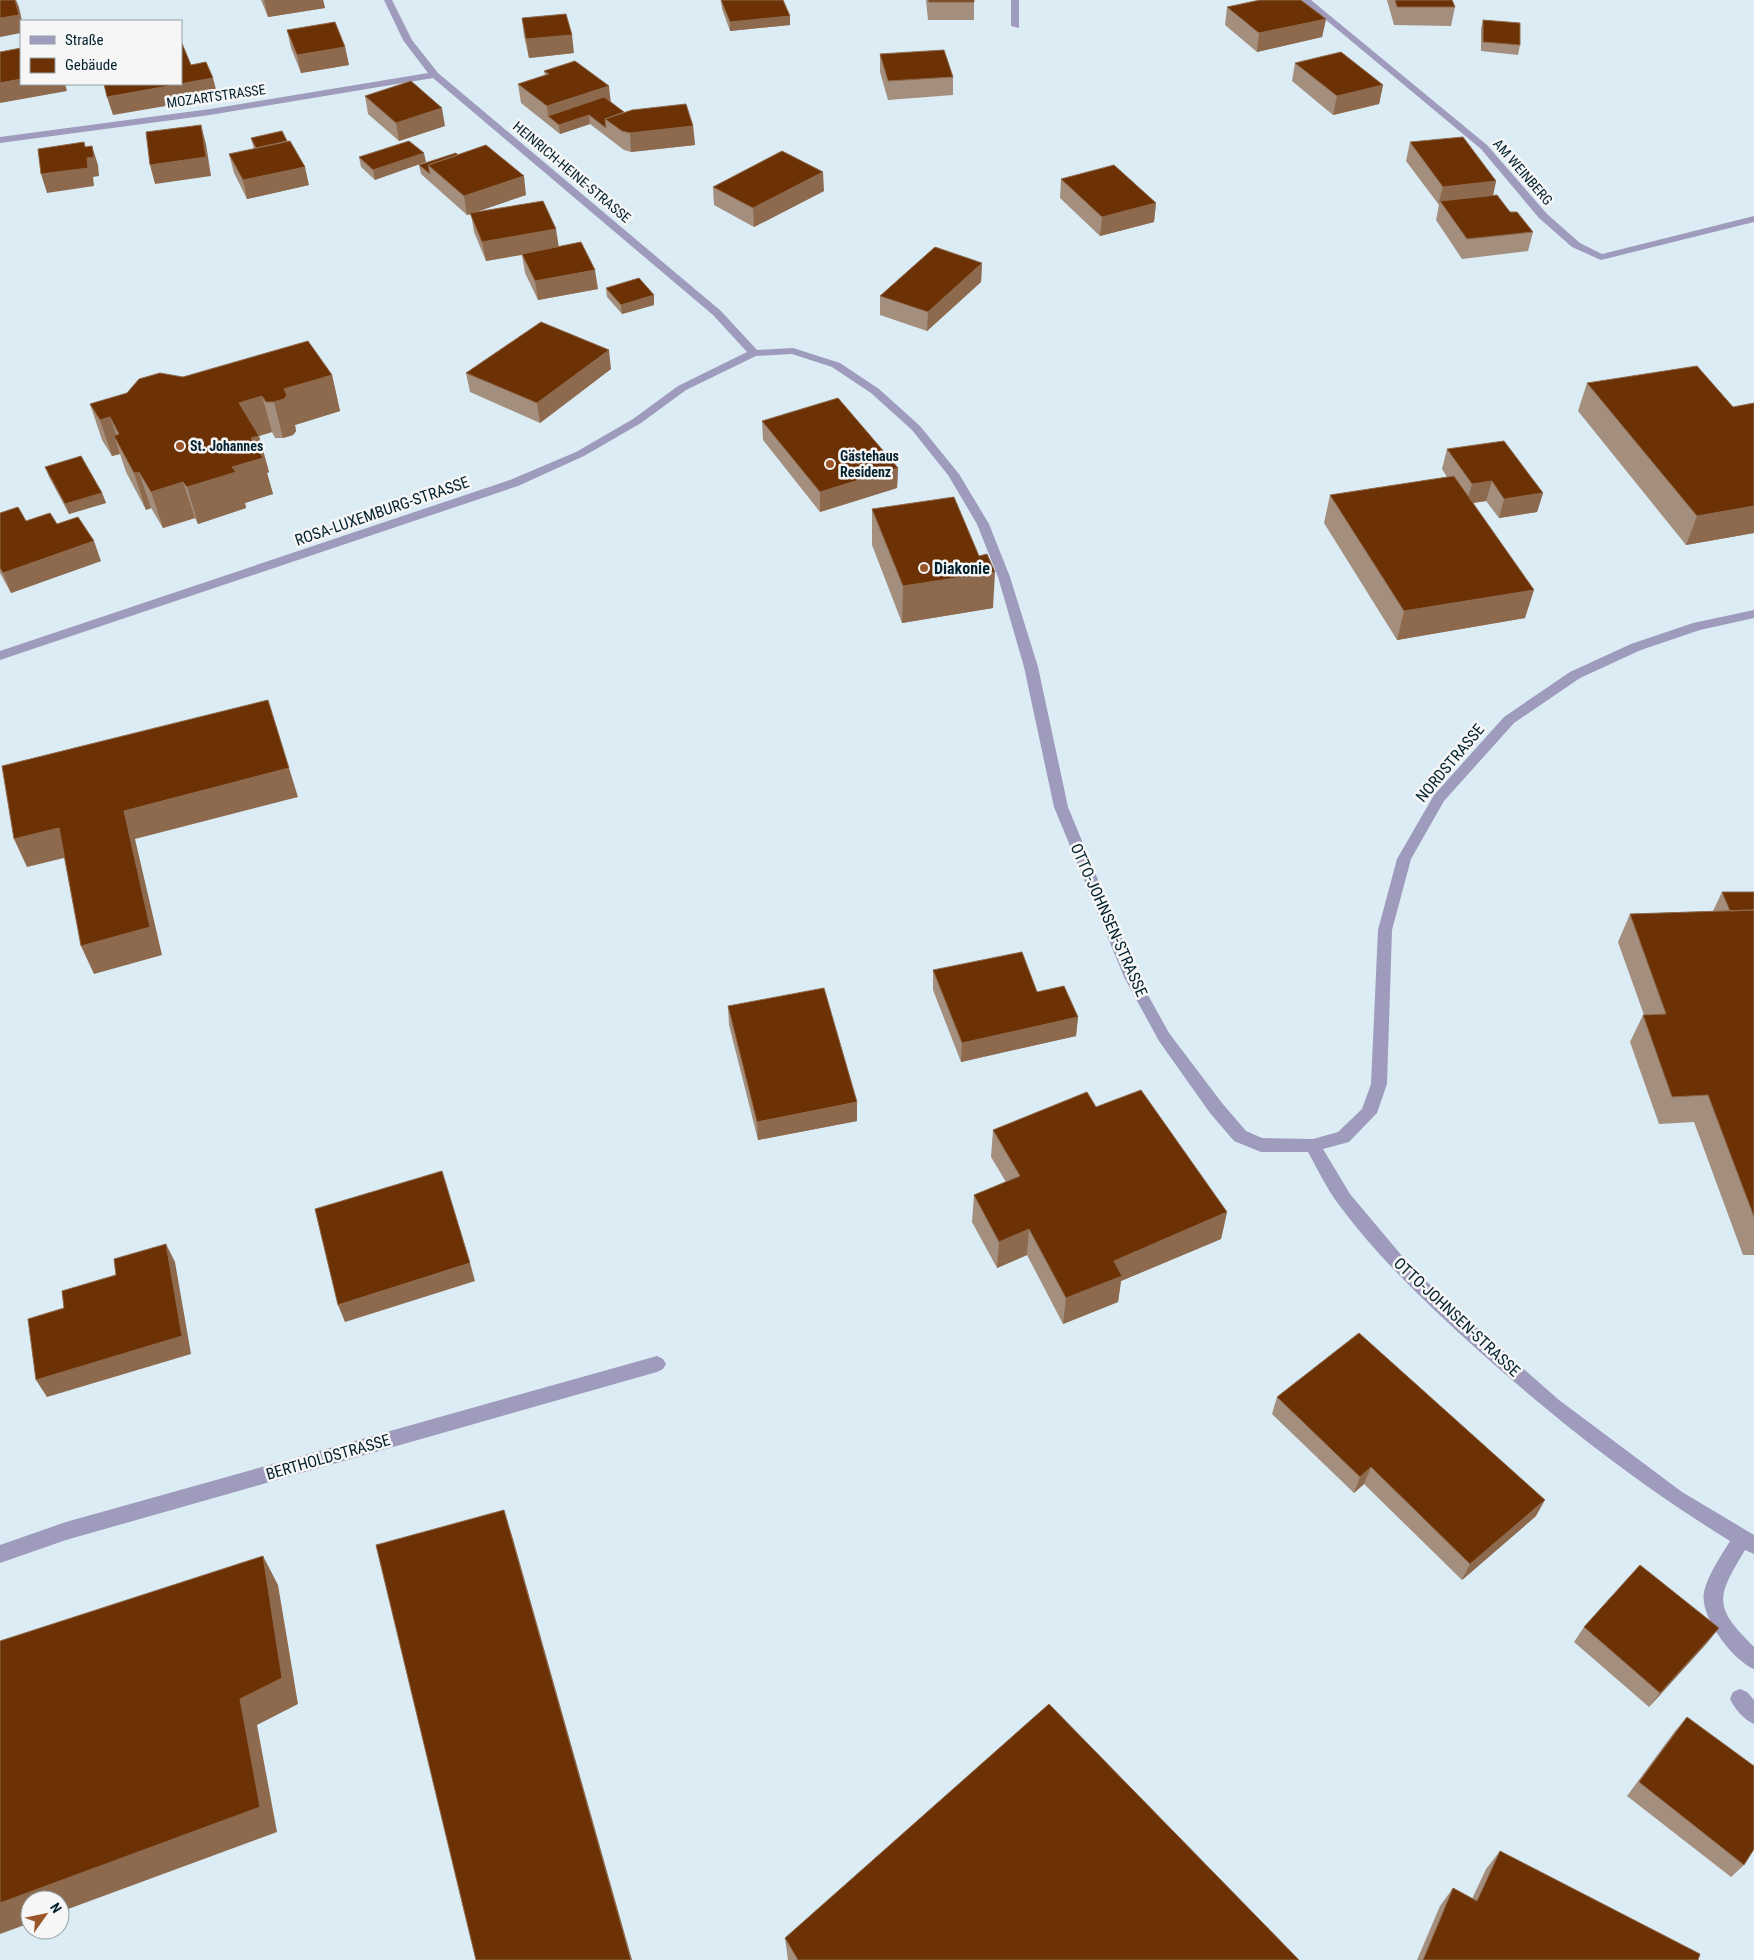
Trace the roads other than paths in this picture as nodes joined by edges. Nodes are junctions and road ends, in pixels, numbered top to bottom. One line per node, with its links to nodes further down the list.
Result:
1 (388, 0): 5 (street, HEINRICH-HEINE-STRASSE)
2 (1015, 0): 4 (street)
3 (1306, 0): 7 (street, AM WEINBERG)
4 (1016, 26)
5 (435, 76): 6 (street, MOZARTSTRASSE); 8 (street, HEINRICH-HEINE-STRASSE)
6 (0, 140)
7 (1754, 219)
8 (754, 353): 10 (street, ROSA-LUXEMBURG-STRASSE); 11 (street, OTTO-JOHNSEN-STRASSE)
9 (1754, 614): 11 (street, NORDSTRASSE)
10 (0, 656)
11 (1313, 1146): 13 (street, OTTO-JOHNSEN-STRASSE)
12 (657, 1364): 14 (street, BERTHOLDSTRASSE)
13 (1748, 1542): 15 (street)
14 (0, 1554)
15 (1754, 1660)
16 (1740, 1699): 17 (street)
17 (1754, 1714)

